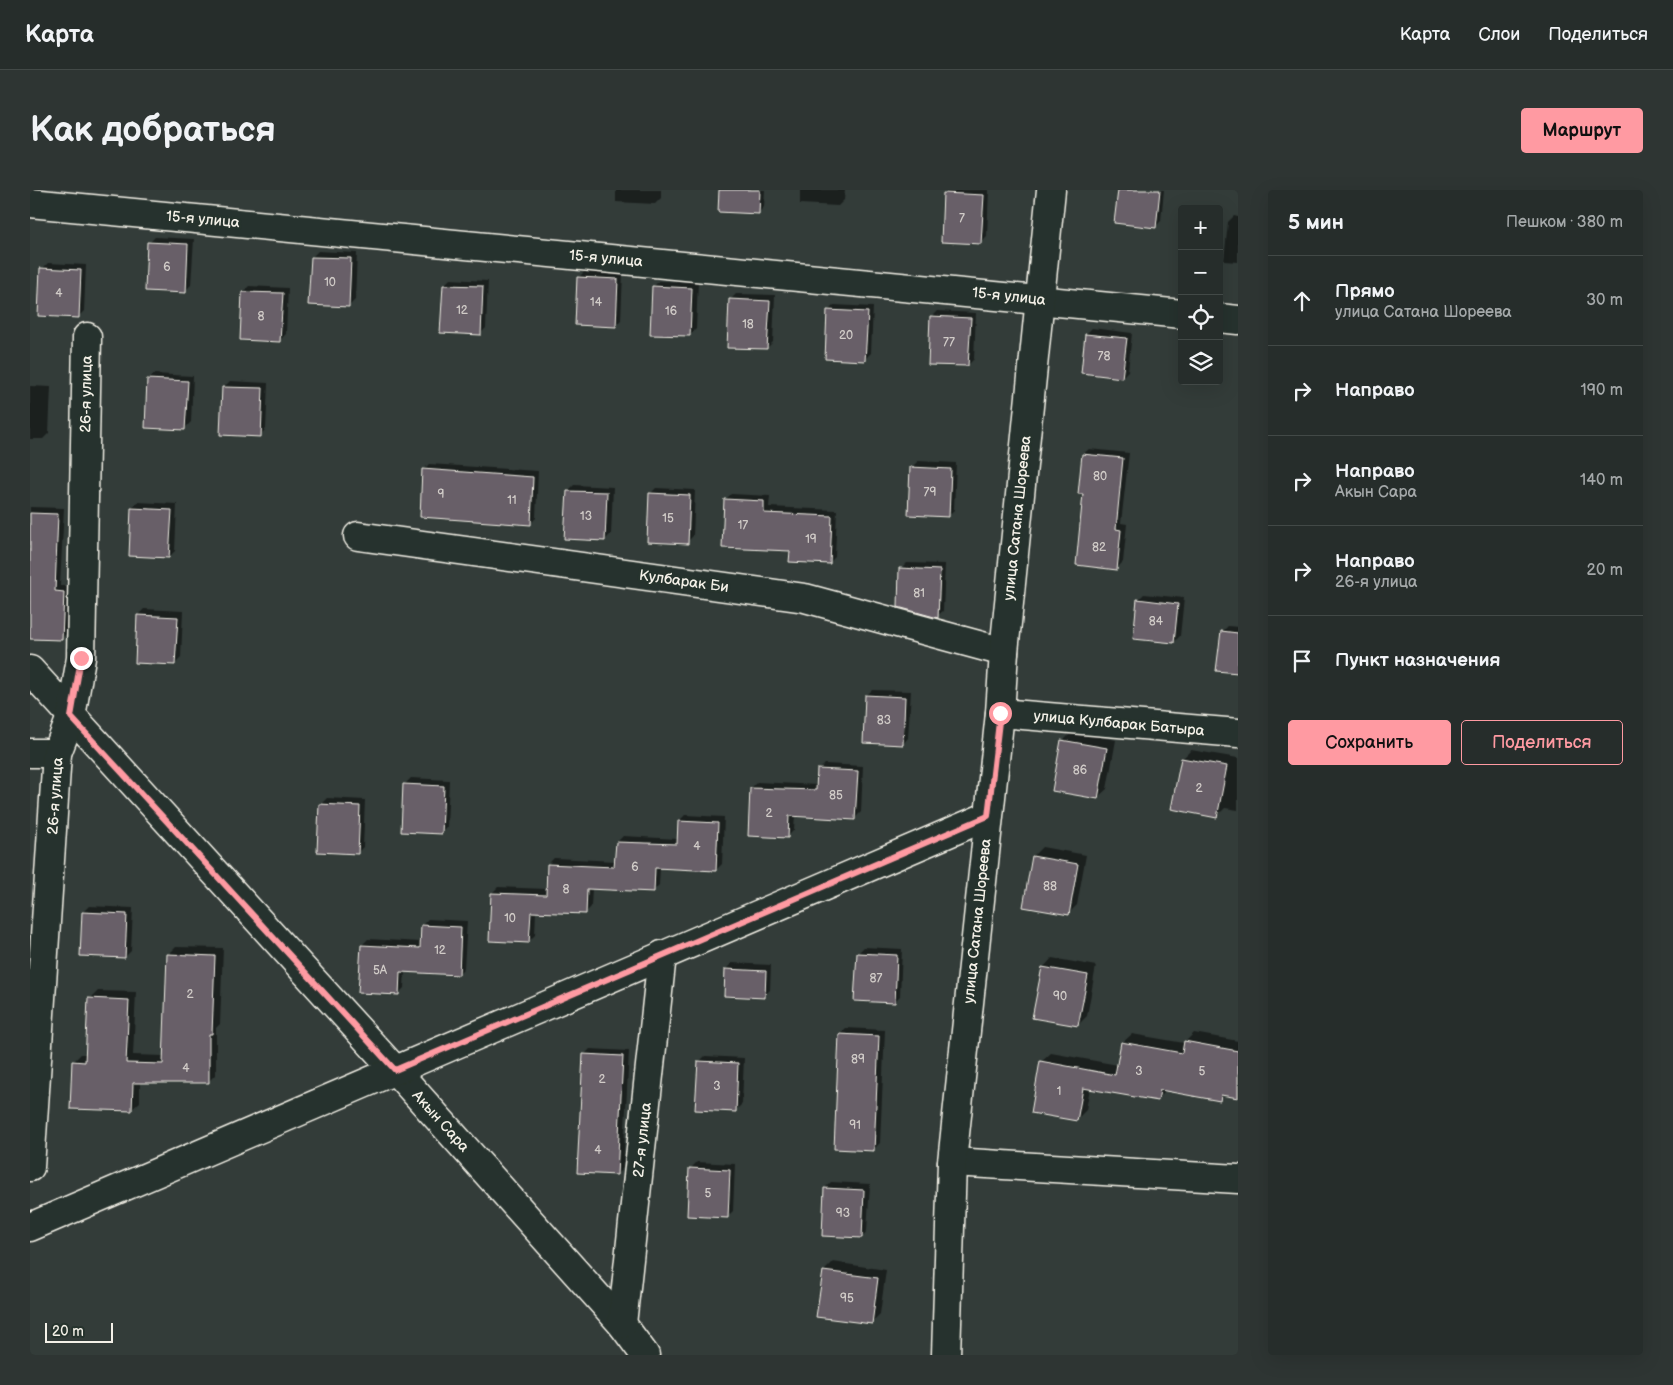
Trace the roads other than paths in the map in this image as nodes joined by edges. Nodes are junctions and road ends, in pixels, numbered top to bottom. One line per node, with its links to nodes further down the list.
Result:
1 (1050, 190): 3 (street, улица Сатана Шореева)
2 (30, 203): 3 (street, 15-я улица)
3 (1040, 299): 4 (street, 15-я улица); 9 (street, улица Сатана Шореева)
4 (1178, 314)
5 (1223, 318): 6 (street)
6 (1238, 320)
7 (87, 337): 12 (street, 26-я улица)
8 (358, 536): 9 (street, Кулбарак Би)
9 (1004, 652): 11 (street, улица Сатана Шореева)
10 (30, 670): 12 (street, Акын Сара)
11 (1000, 713): 13 (street, улица Кулбарак Батыра); 16 (street, улица Сатана Шореева)
12 (71, 717): 15 (street, 26-я улица); 18 (street, Акын Сара)
13 (1238, 733)
14 (30, 753): 15 (street)
15 (57, 753): 20 (street, 26-я улица)
16 (988, 816): 17 (street); 19 (street, улица Сатана Шореева)
17 (662, 955): 18 (street); 23 (street, 27-я улица)
18 (395, 1070): 22 (street); 23 (street, Акын Сара)
19 (952, 1162): 21 (street); 25 (street, улица Сатана Шореева)
20 (30, 1167)
21 (1238, 1178)
22 (30, 1227)
23 (622, 1324): 24 (street, Акын Сара)
24 (645, 1355)
25 (946, 1355)

